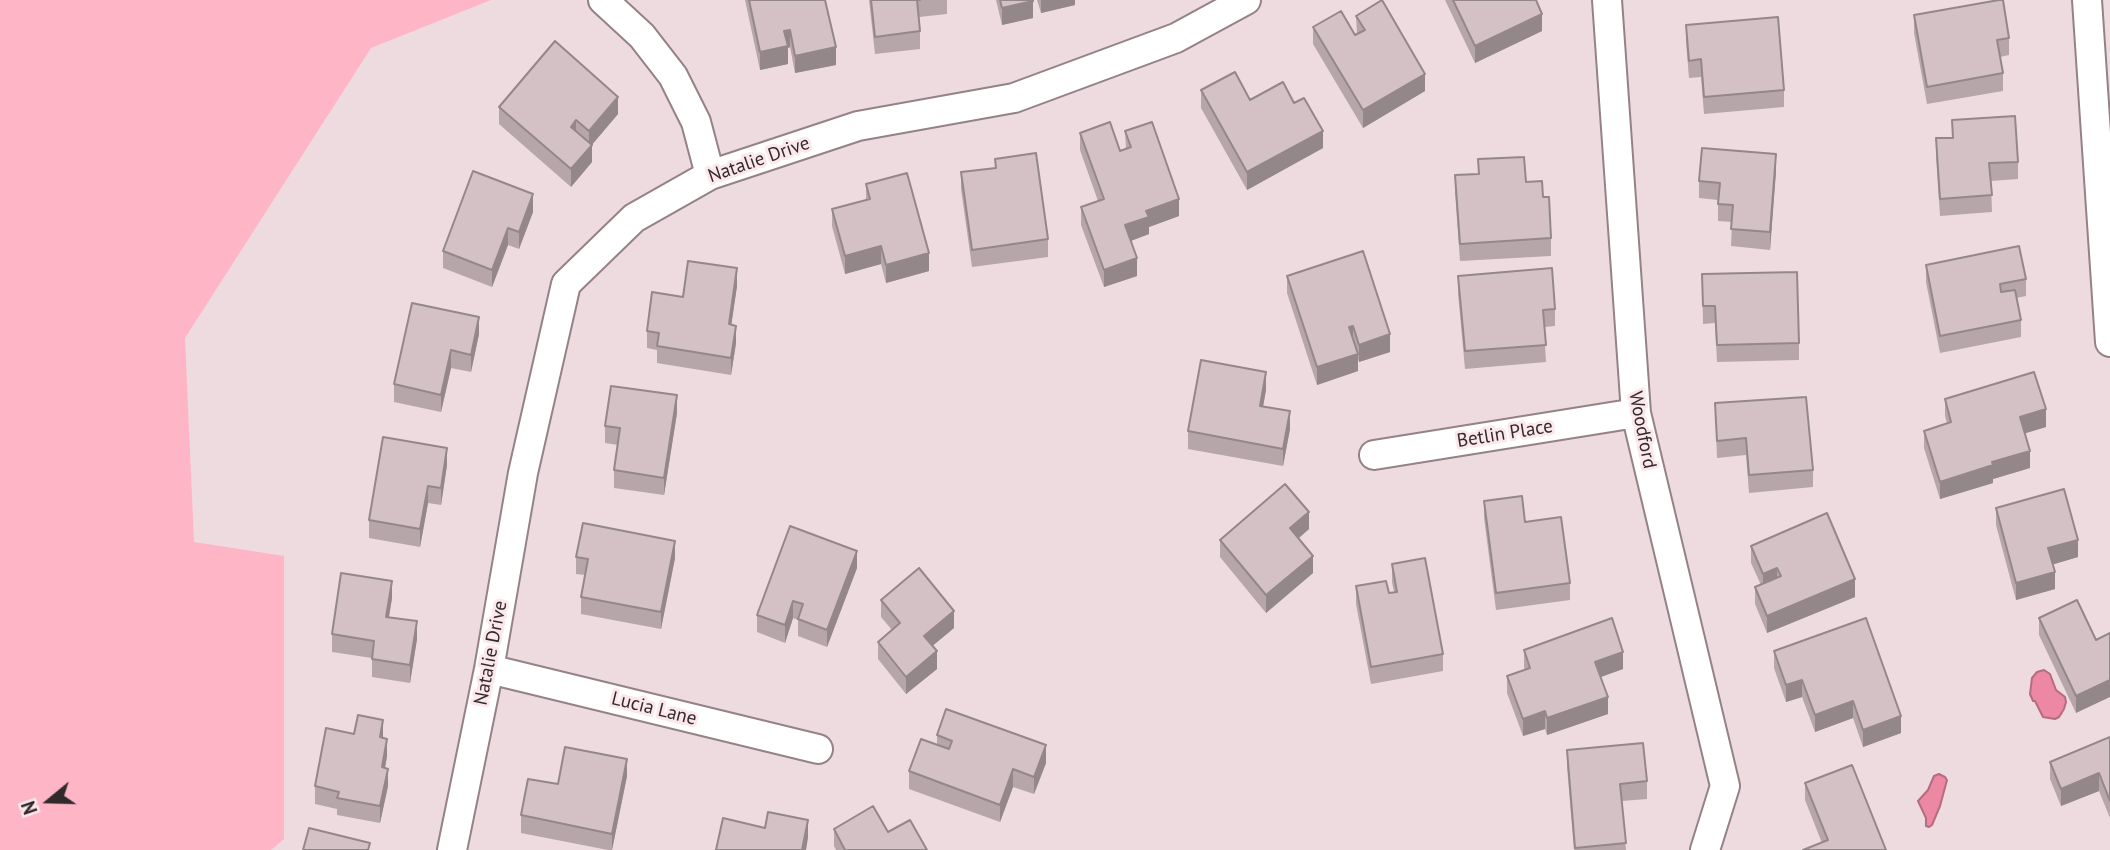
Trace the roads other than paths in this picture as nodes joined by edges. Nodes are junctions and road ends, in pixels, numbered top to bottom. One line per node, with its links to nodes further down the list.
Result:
1 (603, 0): 5 (street)
2 (1246, 0): 5 (street, Natalie Drive)
3 (1607, 0): 7 (street, Woodford)
4 (2087, 0): 6 (street)
5 (710, 175): 9 (street, Natalie Drive)
6 (2110, 342)
7 (1636, 413): 8 (street, Betlin Place); 12 (street, Woodford)
8 (1374, 455)
9 (489, 669): 10 (street, Lucia Lane); 11 (street, Natalie Drive)
10 (818, 749)
11 (452, 850)
12 (1705, 850)

